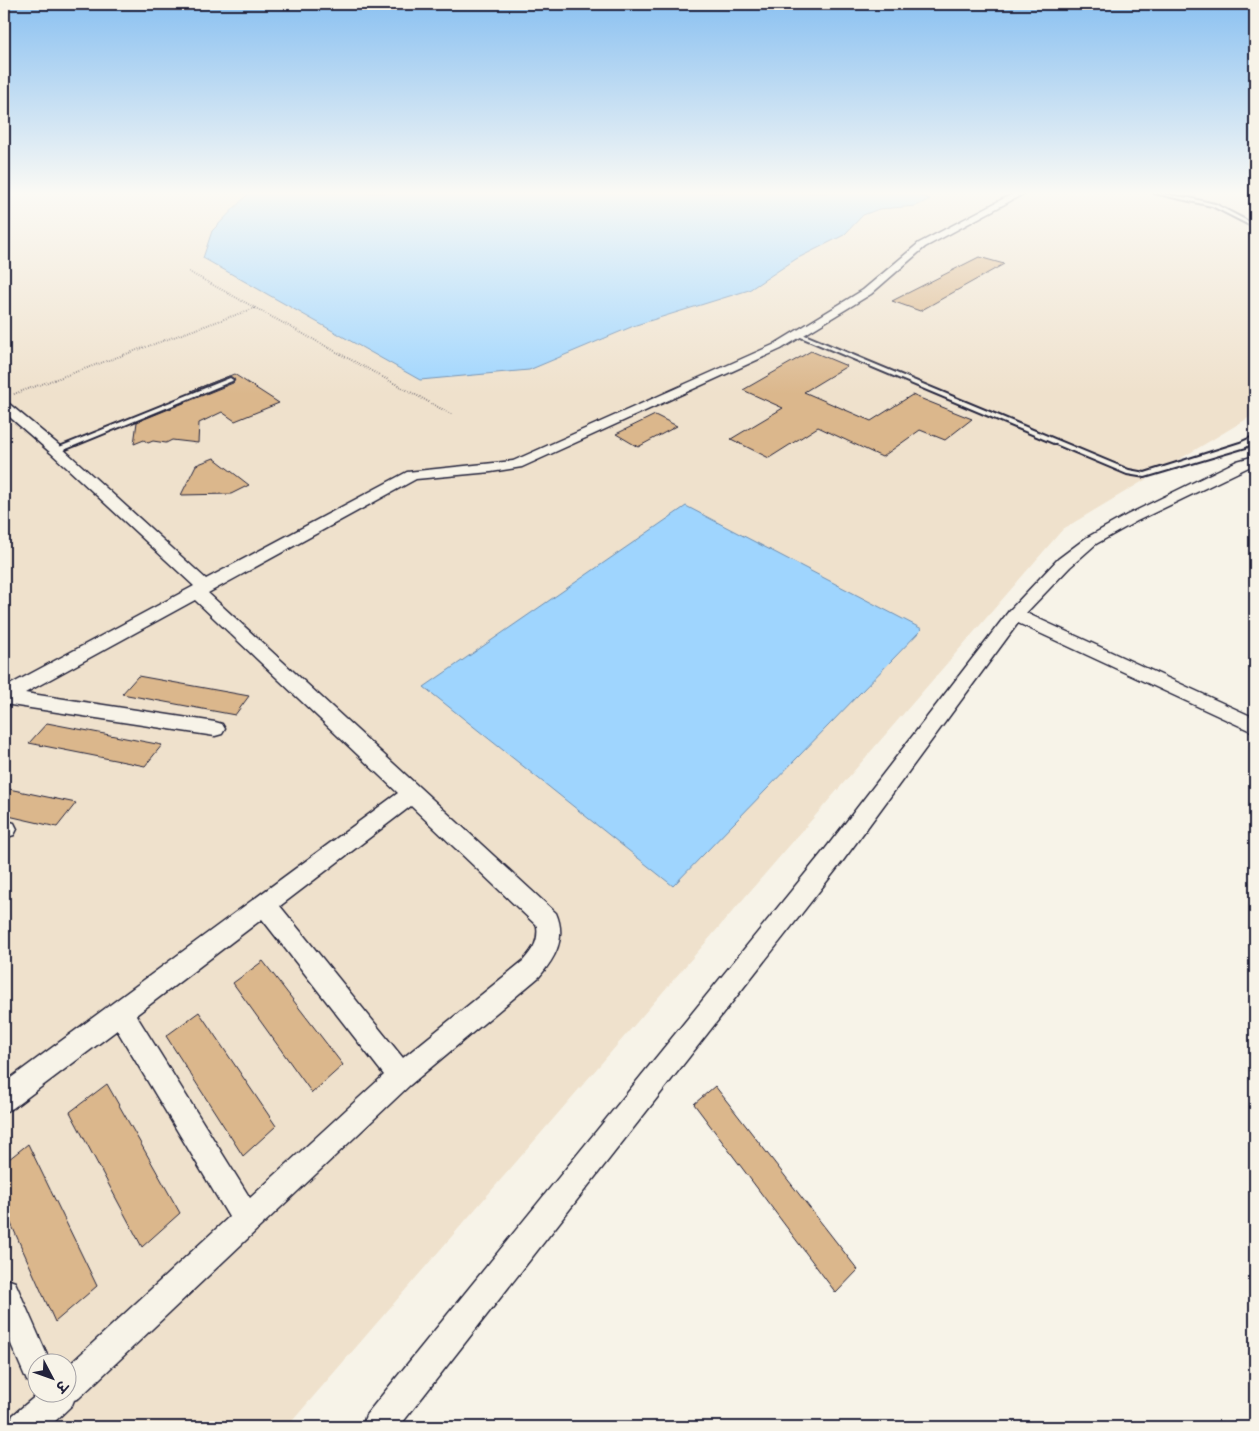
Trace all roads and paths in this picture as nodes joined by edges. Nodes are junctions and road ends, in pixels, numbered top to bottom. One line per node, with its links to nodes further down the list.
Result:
1 (905, 260): 4 (street)
2 (189, 272): 3 (path)
3 (255, 308): 6 (path); 8 (path)
4 (798, 334): 9 (lane); 12 (street)
5 (230, 380): 10 (lane)
6 (13, 394)
7 (4, 406): 10 (street)
8 (451, 414)
9 (1255, 438)
10 (56, 450): 12 (street)
11 (1255, 460): 13 (street)
12 (201, 589): 14 (street); 17 (street)
13 (1015, 615): 15 (street); 28 (street)
14 (4, 696): 16 (street)
15 (1255, 726)
16 (215, 729)
17 (412, 794): 18 (street); 20 (street)
18 (264, 904): 19 (street); 20 (street)
19 (120, 1012): 21 (street); 22 (street)
20 (402, 1076): 22 (street)
21 (4, 1098)
22 (247, 1220): 25 (street)
23 (4, 1293): 24 (street)
24 (31, 1354)
25 (78, 1375)
26 (47, 1404): 27 (street)
27 (25, 1427)
28 (378, 1427)

